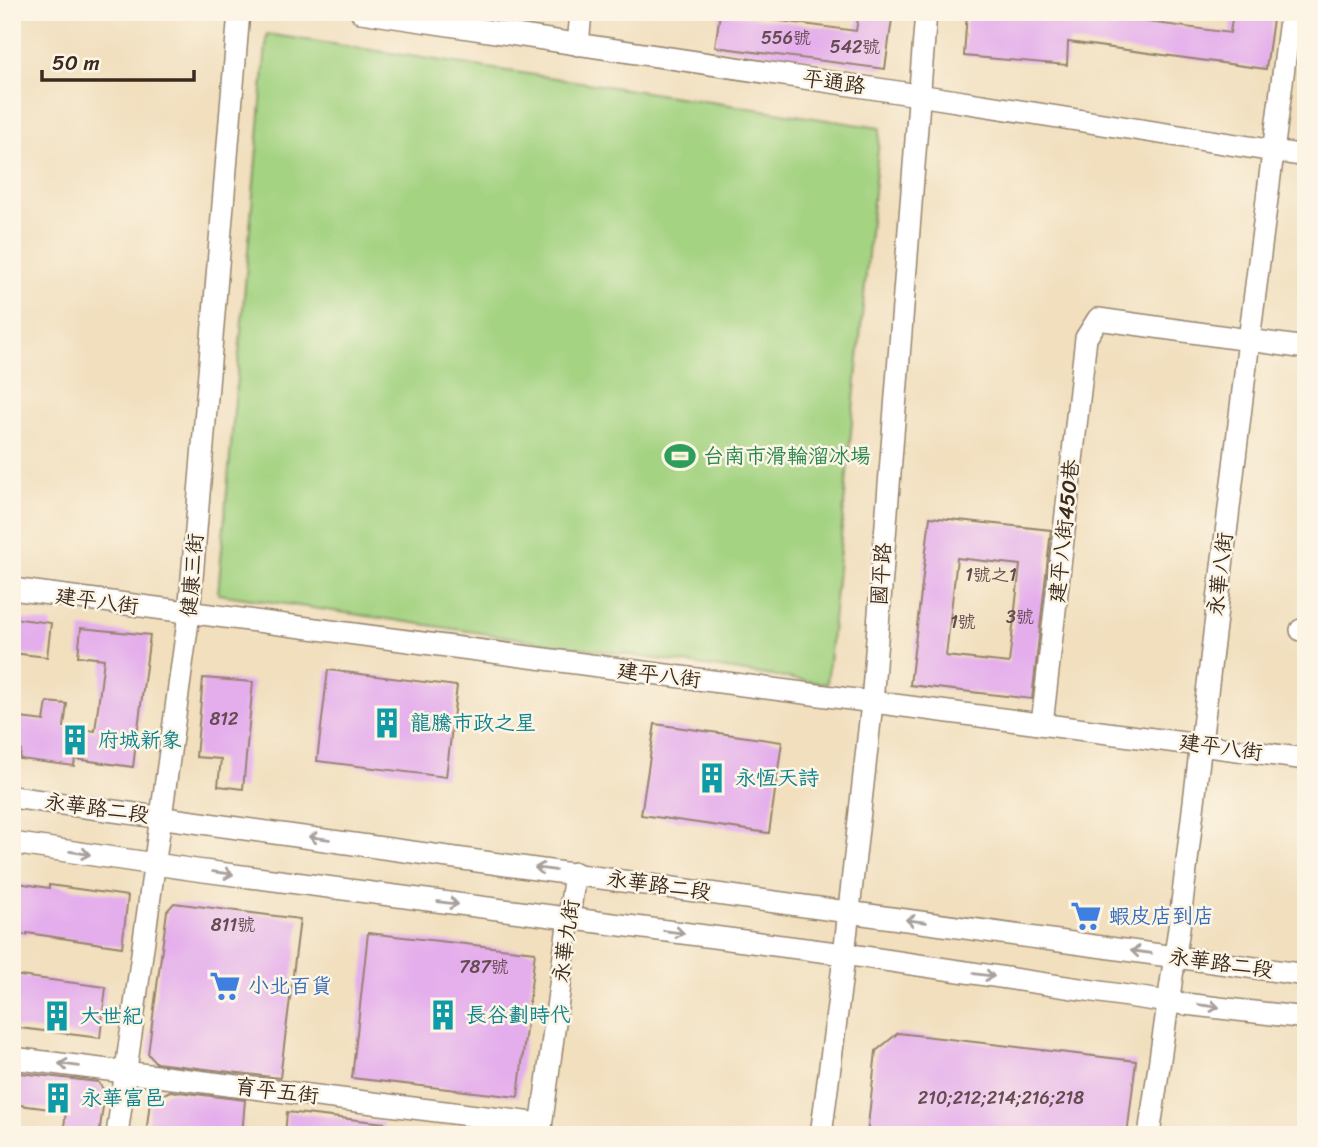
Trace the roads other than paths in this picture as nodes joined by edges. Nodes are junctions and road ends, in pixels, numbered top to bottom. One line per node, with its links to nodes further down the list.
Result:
1 (239, 12): 13 (street, 健康三街)
2 (361, 12): 6 (street, 平通路)
3 (581, 12): 6 (street)
4 (926, 12): 7 (street, 國平路)
5 (1291, 12): 8 (street, 永華八街)
6 (578, 45): 7 (street, 平通路)
7 (918, 95): 8 (street, 平通路); 14 (street, 國平路)
8 (1273, 152): 9 (street, 平通路); 10 (street, 永華八街)
9 (1306, 156)
10 (1249, 340): 11 (street); 15 (street, 建平八街450巷); 16 (street, 永華八街)
11 (1306, 348)
12 (12, 589): 13 (street, 建平八街)
13 (189, 614): 14 (street, 建平八街); 19 (street, 健康三街)
14 (872, 703): 15 (street, 建平八街); 23 (street, 國平路)
15 (1042, 724): 16 (street, 建平八街)
16 (1200, 744): 17 (street, 建平八街); 26 (street, 永華八街)
17 (1306, 759)
18 (12, 797): 19 (street, 永華路二段)
19 (162, 817): 21 (street, 健康三街); 22 (street, 永華路二段, one-way to 19)
20 (12, 843): 21 (street, 永華路二段, one-way to 21)
21 (155, 864): 24 (street, 永華路二段, one-way to 24); 31 (street, 健康三街)
22 (575, 873): 23 (street, 永華路二段); 24 (street, 永華九街)
23 (848, 911): 25 (street, 國平路); 26 (street, 永華路二段, one-way to 23)
24 (569, 919): 25 (street, 永華路二段, one-way to 25); 32 (street, 永華九街)
25 (844, 954): 28 (street, 永華路二段, one-way to 28); 34 (street, 國平路)
26 (1176, 956): 27 (street, 永華路二段); 28 (street, 永華八街)
27 (1306, 975)
28 (1168, 1002): 29 (street, 永華路二段, one-way to 29); 35 (street, 永華八街)
29 (1306, 1018)
30 (12, 1058): 31 (street, 育平五街, one-way to 30)
31 (126, 1072): 32 (street, 育平五街); 33 (street, 健康三街)
32 (540, 1130)
33 (117, 1135)
34 (821, 1135)
35 (1149, 1135)

